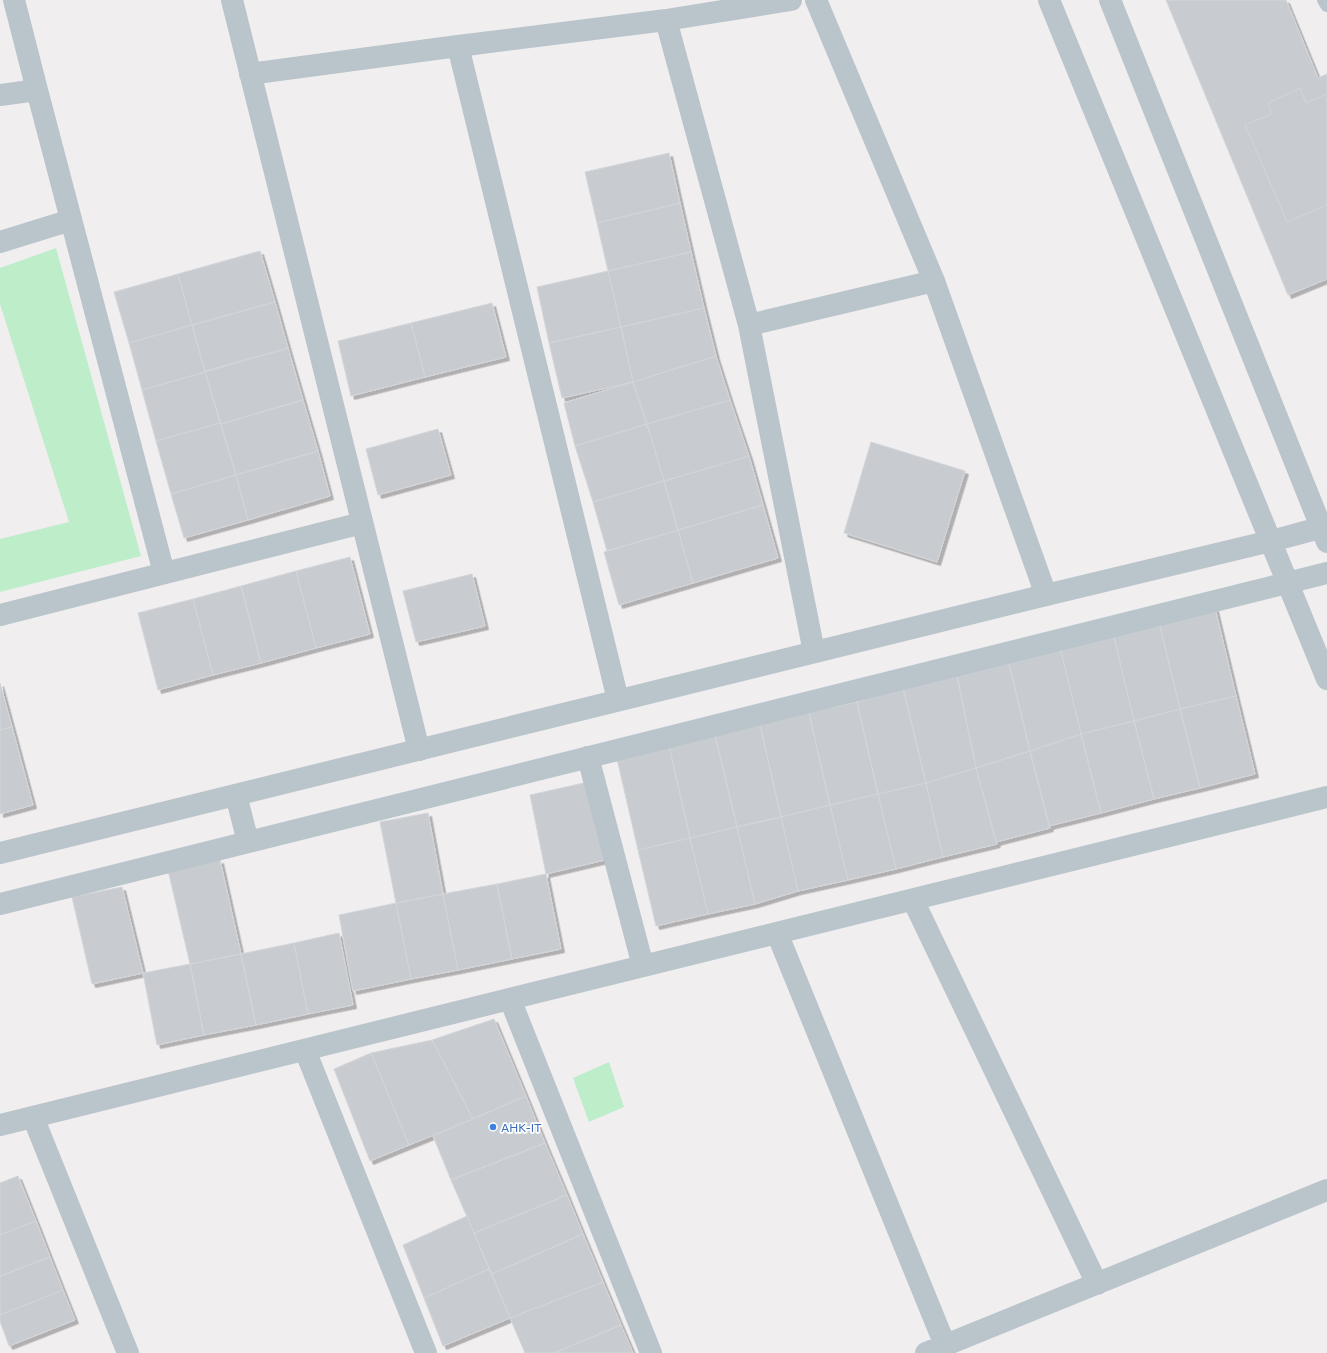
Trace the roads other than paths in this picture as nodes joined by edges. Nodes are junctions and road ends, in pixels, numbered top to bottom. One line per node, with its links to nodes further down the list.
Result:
1 (14, 0): 12 (street)
2 (232, 0): 11 (street)
3 (791, 0): 9 (street)
4 (816, 0): 16 (street)
5 (1049, 0): 20 (street)
6 (1110, 0): 19 (street)
7 (1324, 0): 8 (lane)
8 (1327, 5)
9 (666, 20): 10 (street); 17 (street)
10 (458, 46): 11 (street); 28 (street)
11 (250, 74): 18 (street)
12 (37, 90): 13 (street); 14 (street)
13 (0, 94)
14 (71, 220): 15 (street); 21 (street)
15 (0, 242)
16 (934, 281): 17 (street); 24 (street)
17 (749, 325): 26 (street)
18 (362, 523): 21 (street); 29 (street)
19 (1325, 532): 20 (street)
20 (1271, 541): 23 (street); 24 (street)
21 (164, 573): 25 (street)
22 (1327, 574): 23 (street)
23 (1288, 584): 27 (street); 30 (street)
24 (1046, 595): 26 (street)
25 (0, 615)
26 (814, 652): 28 (street)
27 (1327, 679)
28 (618, 700): 29 (street)
29 (419, 750): 31 (street)
30 (588, 758): 33 (street); 38 (street)
31 (236, 795): 33 (street); 34 (street)
32 (1327, 797): 35 (street)
33 (248, 842): 36 (street)
34 (0, 853)
35 (913, 900): 37 (street); 44 (street)
36 (0, 904)
37 (777, 933): 38 (street); 45 (street)
38 (643, 966): 39 (street)
39 (510, 999): 40 (street); 48 (street)
40 (305, 1050): 41 (street); 47 (street)
41 (33, 1117): 42 (street); 46 (street)
42 (0, 1125)
43 (1327, 1190): 44 (street)
44 (1097, 1284): 45 (street)
45 (935, 1349)
46 (128, 1353)
47 (426, 1353)
48 (651, 1353)

